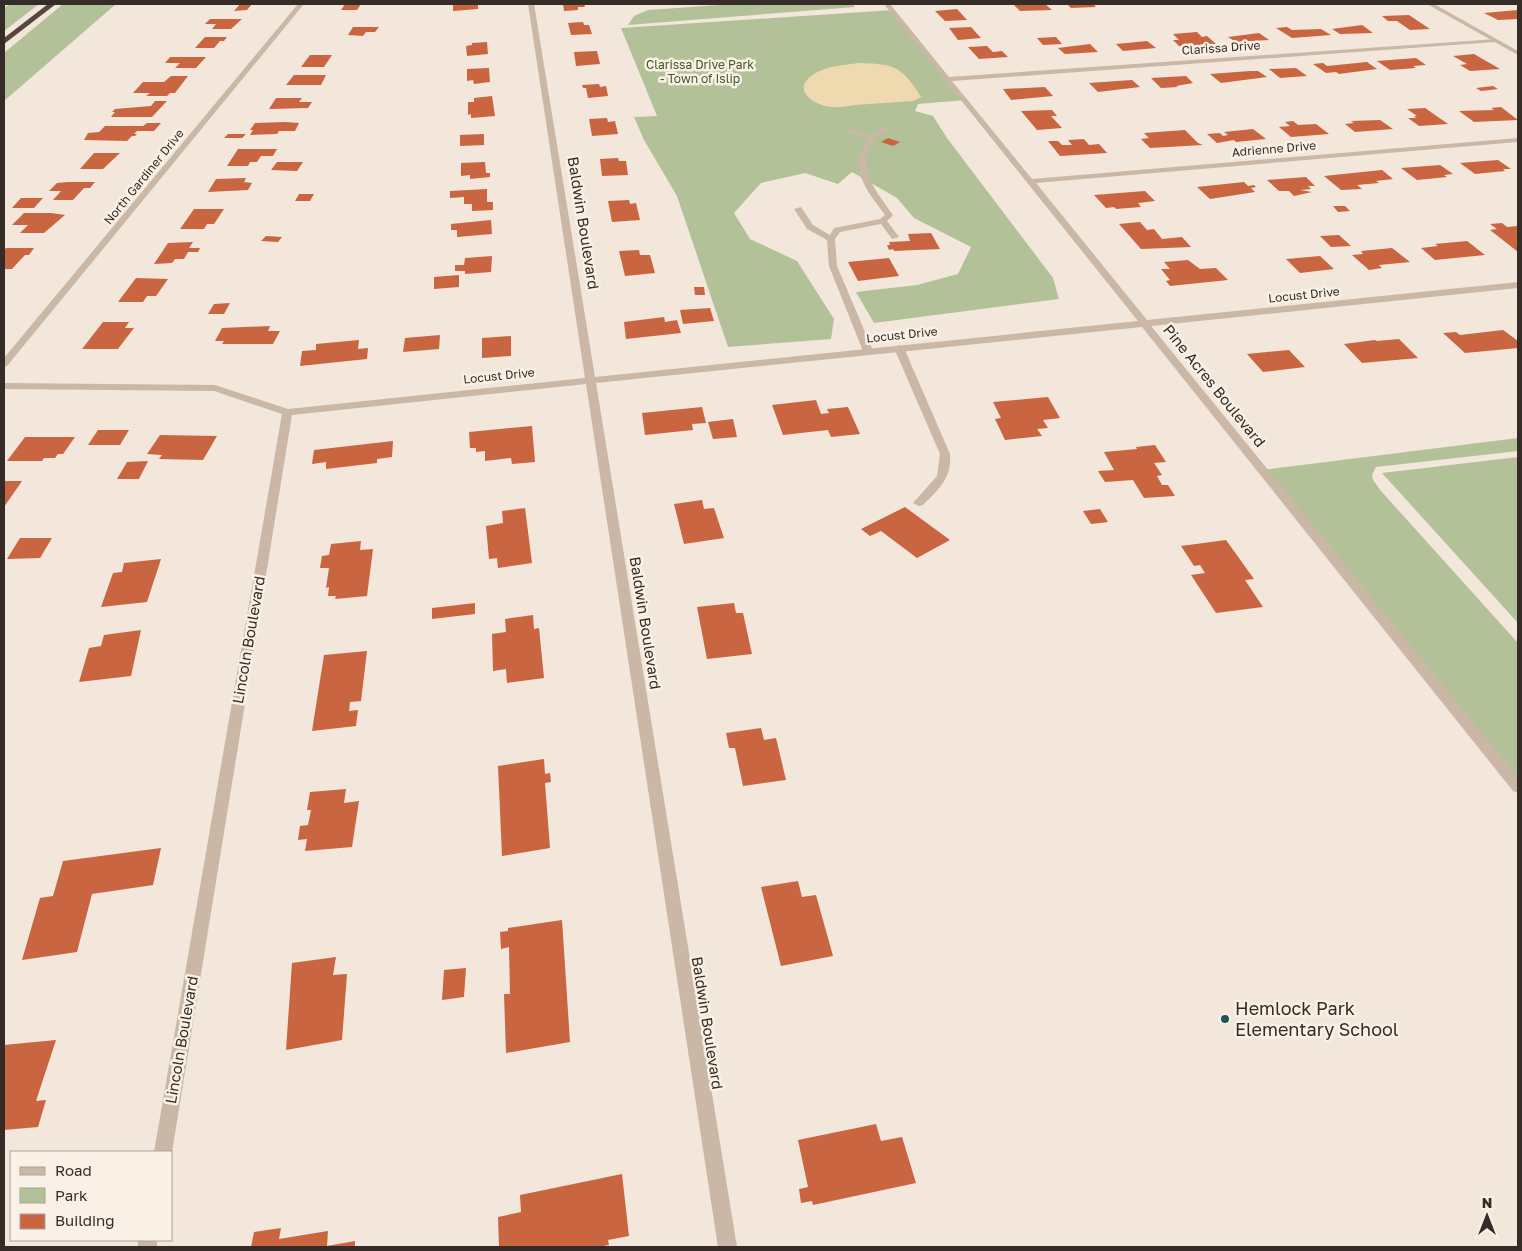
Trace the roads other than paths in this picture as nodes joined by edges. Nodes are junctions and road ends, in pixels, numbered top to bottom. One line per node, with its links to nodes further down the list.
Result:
1 (52, 4): 7 (highway)
2 (300, 4): 23 (street, North Gardiner Drive)
3 (531, 4): 24 (street, Baldwin Boulevard)
4 (887, 4): 9 (street, Pine Acres Boulevard)
5 (1431, 4): 6 (street)
6 (1495, 40): 8 (street); 9 (street, Clarissa Drive)
7 (4, 42)
8 (1518, 53)
9 (948, 79): 14 (street, Pine Acres Boulevard)
10 (885, 128): 12 (street)
11 (847, 131): 12 (street)
12 (872, 137): 16 (street)
13 (1518, 140): 14 (street, Adrienne Drive)
14 (1031, 181): 20 (street, Pine Acres Boulevard)
15 (798, 208): 18 (street)
16 (883, 221): 17 (street); 18 (street)
17 (895, 237)
18 (830, 239): 22 (street)
19 (1518, 285): 20 (street, Locust Drive)
20 (1145, 324): 21 (street, Locust Drive); 28 (street, Pine Acres Boulevard)
21 (899, 348): 22 (street, Locust Drive); 27 (street)
22 (868, 351): 24 (street, Locust Drive)
23 (4, 364)
24 (591, 379): 26 (street, Locust Drive); 30 (street, Baldwin Boulevard)
25 (4, 386): 26 (street)
26 (287, 412): 29 (street, Lincoln Boulevard)
27 (919, 503)
28 (1518, 787)
29 (163, 1151)
30 (727, 1247)

